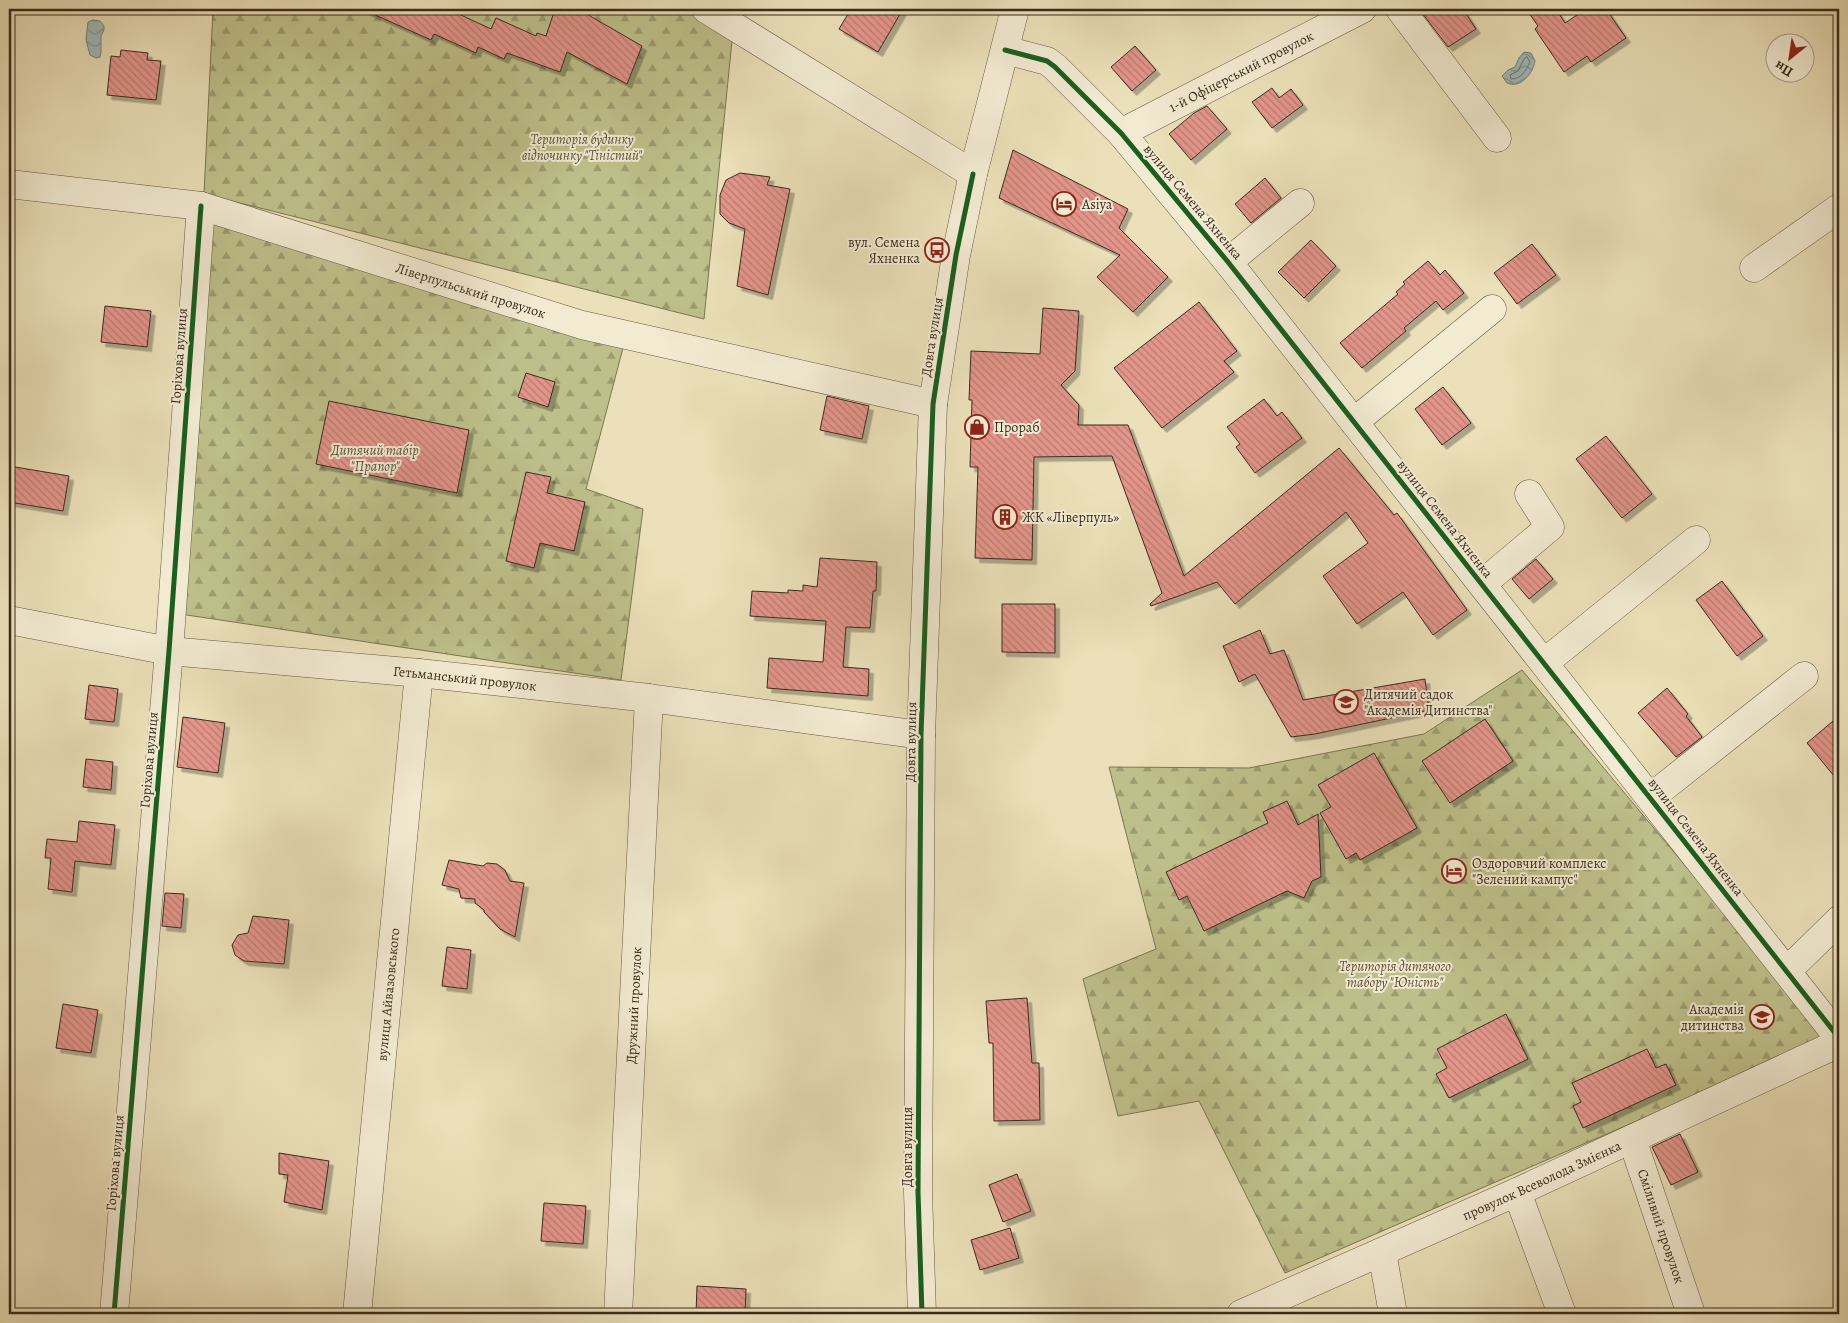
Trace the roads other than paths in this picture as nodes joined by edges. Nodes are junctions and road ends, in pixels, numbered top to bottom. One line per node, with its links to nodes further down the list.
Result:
1 (706, 9): 8 (street)
2 (1015, 9): 5 (street, Довга вулиця)
3 (1362, 9): 6 (street, 1-й Офіцерський провулок)
4 (1400, 9): 7 (street)
5 (1005, 50): 6 (street, вулиця Семена Яхненка); 8 (street, Довга вулиця)
6 (1121, 134): 13 (street, вулиця Семена Яхненка)
7 (1496, 138)
8 (973, 174): 16 (street, Довга вулиця)
9 (9, 184): 11 (street, Ліверпульський провулок)
10 (1300, 204): 13 (street)
11 (201, 206): 16 (street, Ліверпульський провулок); 22 (street, Горіхова вулиця)
12 (1839, 208): 14 (street)
13 (1228, 262): 17 (street, вулиця Семена Яхненка)
14 (1754, 268)
15 (1492, 309): 17 (street)
16 (932, 404): 27 (street, Довга вулиця)
17 (1354, 422): 20 (street, вулиця Семена Яхненка)
18 (1528, 494): 20 (street)
19 (1696, 540): 23 (street)
20 (1482, 584): 23 (street, вулиця Семена Яхненка)
21 (9, 620): 22 (street, Гетьманський провулок)
22 (169, 651): 24 (street, Гетьманський провулок); 36 (street, Горіхова вулиця)
23 (1544, 663): 28 (street, вулиця Семена Яхненка)
24 (419, 673): 26 (street, Гетьманський провулок); 37 (street, вулиця Айвазовського)
25 (1804, 676): 28 (street)
26 (649, 698): 27 (street, Гетьманський провулок); 38 (street, Дружний провулок)
27 (921, 735): 39 (street, Довга вулиця)
28 (1650, 798): 30 (street, вулиця Семена Яхненка)
29 (1839, 920): 30 (street)
30 (1786, 971): 31 (street, вулиця Семена Яхненка)
31 (1839, 1038)
32 (1839, 1042): 33 (street, провулок Всеволода Змієнка)
33 (1632, 1139): 34 (street, провулок Всеволода Змієнка); 43 (street, Сміливий провулок)
34 (1518, 1192): 35 (street, провулок Всеволода Змієнка); 42 (street)
35 (1382, 1252): 40 (street, провулок Всеволода Змієнка); 41 (street)
36 (114, 1314)
37 (357, 1314)
38 (618, 1314)
39 (922, 1314)
40 (1241, 1314)
41 (1393, 1314)
42 (1562, 1314)
43 (1691, 1314)

